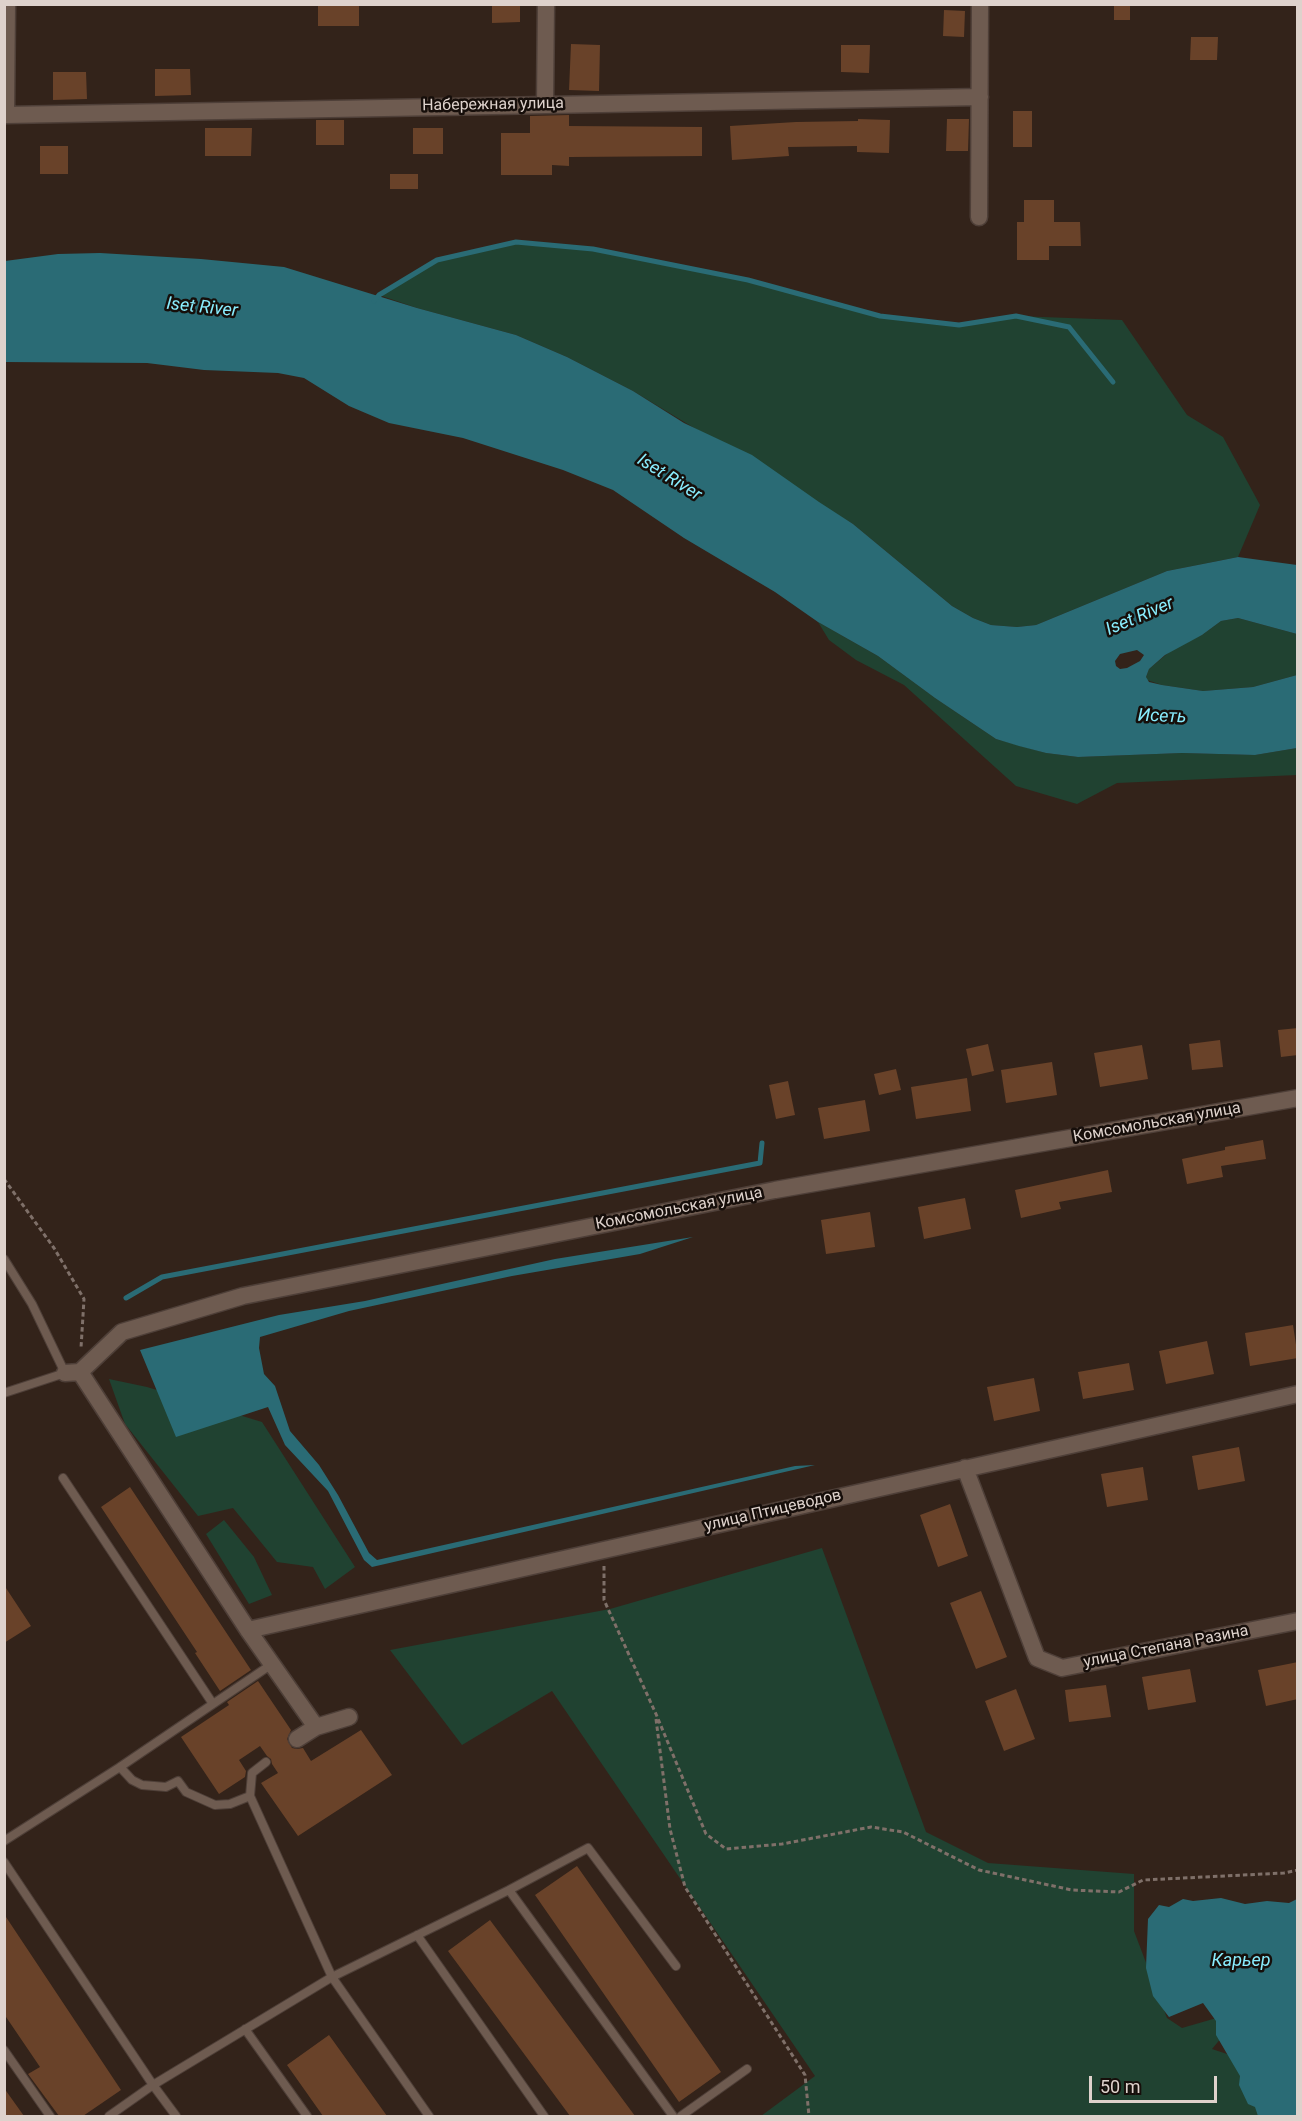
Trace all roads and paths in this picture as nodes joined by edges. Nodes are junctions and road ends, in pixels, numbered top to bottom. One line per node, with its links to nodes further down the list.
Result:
1 (7, 4): 5 (street, Набережная улица)
2 (546, 4): 5 (street)
3 (980, 4): 4 (street)
4 (980, 97): 5 (street, Набережная улица); 6 (street)
5 (545, 104)
6 (978, 217)
7 (1298, 1098): 10 (street, Комсомольская улица)
8 (4, 1179): 10 (path)
9 (4, 1259): 10 (lane)
10 (72, 1373): 11 (lane); 17 (street)
11 (4, 1393)
12 (1298, 1394): 13 (street, улица Птицеводов)
13 (965, 1468): 15 (street, улица Птицеводов); 16 (street, улица Степана Разина)
14 (63, 1478): 19 (lane)
15 (604, 1549): 17 (street, улица Птицеводов); 20 (path)
16 (1298, 1621)
17 (248, 1630): 18 (street)
18 (272, 1664): 19 (lane); 22 (street)
19 (213, 1704): 25 (lane)
20 (656, 1714): 29 (path); 46 (path)
21 (350, 1717): 22 (street)
22 (316, 1727): 23 (street)
23 (297, 1739)
24 (266, 1762): 26 (lane)
25 (120, 1767): 26 (lane); 27 (lane)
26 (250, 1796): 33 (lane)
27 (4, 1841)
28 (4, 1862): 37 (lane)
29 (1298, 1870)
30 (509, 1890): 31 (lane); 32 (lane); 44 (lane)
31 (417, 1935): 33 (lane); 43 (lane)
32 (676, 1966)
33 (332, 1977): 34 (lane); 42 (lane)
34 (245, 2029): 37 (lane); 41 (lane)
35 (4, 2050): 38 (lane)
36 (747, 2069): 45 (lane)
37 (153, 2085): 39 (lane); 40 (lane)
38 (50, 2116)
39 (109, 2116)
40 (176, 2116)
41 (307, 2116)
42 (429, 2116)
43 (544, 2116)
44 (673, 2116)
45 (681, 2116)
46 (809, 2116)

